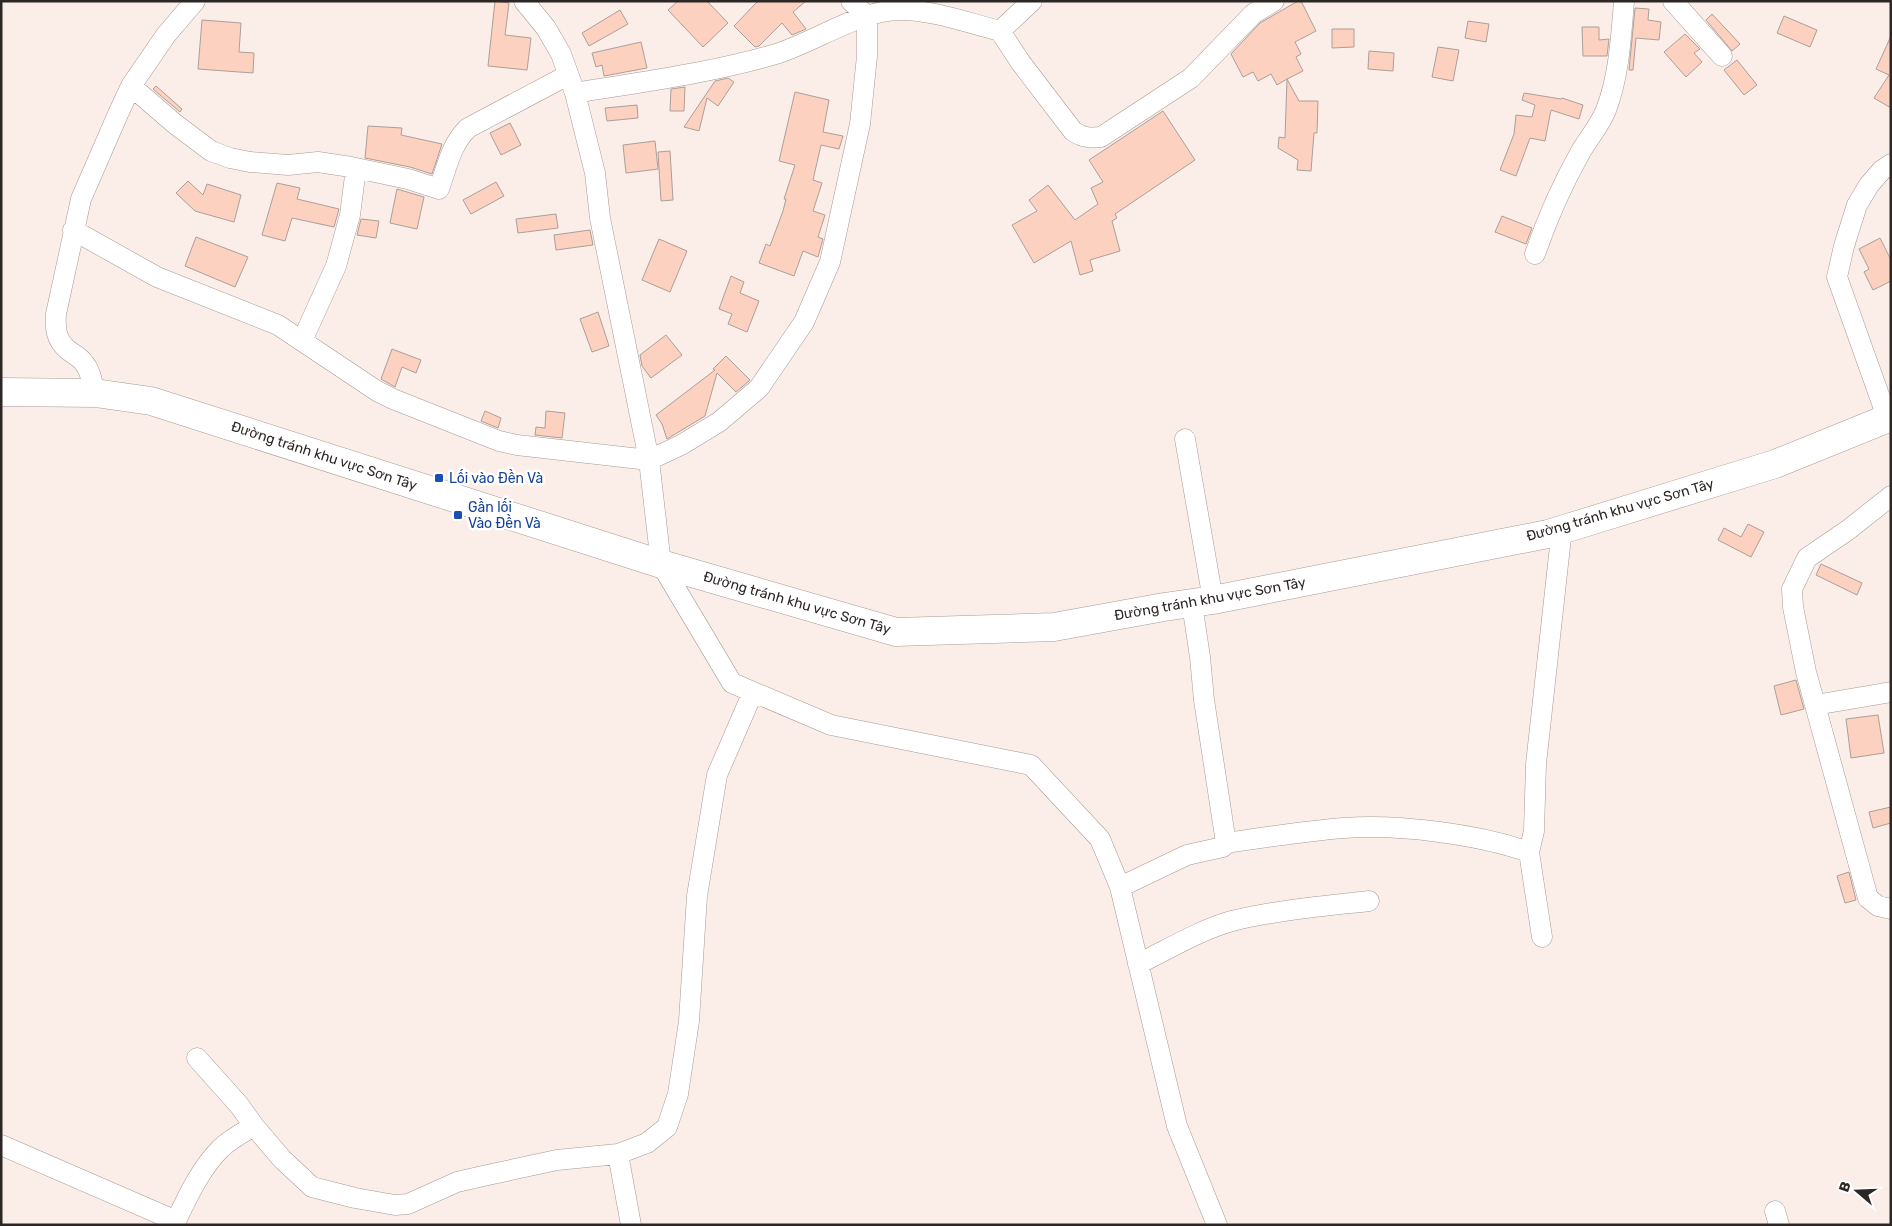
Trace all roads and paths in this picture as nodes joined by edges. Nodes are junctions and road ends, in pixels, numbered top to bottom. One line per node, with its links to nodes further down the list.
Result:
1 (195, 1): 12 (street)
2 (524, 1): 11 (street)
3 (851, 1): 8 (street)
4 (1032, 1): 9 (street)
5 (1274, 1): 9 (street)
6 (1624, 1): 17 (street)
7 (1673, 1): 10 (street)
8 (867, 16): 9 (street); 13 (street); 23 (street)
9 (1000, 31)
10 (1722, 56)
11 (568, 75): 13 (street); 15 (street)
12 (131, 86): 15 (street); 16 (street)
13 (575, 93): 23 (street)
14 (1891, 164): 21 (street)
15 (356, 168): 18 (street)
16 (73, 230): 18 (street); 20 (street)
17 (1535, 254)
18 (302, 341): 23 (street)
19 (1, 392): 20 (highway, Đường tránh khu vực Sơn Tây)
20 (94, 393): 26 (highway, Đường tránh khu vực Sơn Tây)
21 (1890, 419): 25 (highway, Đường tránh khu vực Sơn Tây)
22 (1185, 439): 27 (street)
23 (648, 460): 26 (street)
24 (1891, 496): 30 (street)
25 (1562, 528): 27 (highway, Đường tránh khu vực Sơn Tây); 32 (street)
26 (661, 564): 27 (highway, Đường tránh khu vực Sơn Tây); 28 (street)
27 (1202, 602): 31 (street)
28 (753, 692): 33 (street); 41 (street)
29 (1891, 692): 30 (street)
30 (1815, 705): 35 (street)
31 (1226, 843): 32 (street); 33 (street)
32 (1529, 852): 36 (street)
33 (1120, 887): 37 (street)
34 (1369, 901): 37 (street)
35 (1891, 909)
36 (1542, 937)
37 (1138, 964): 44 (street)
38 (197, 1058): 39 (street)
39 (254, 1126): 41 (street); 42 (street)
40 (1, 1145): 42 (street)
41 (618, 1154): 43 (street)
42 (175, 1223)
43 (631, 1225)
44 (1217, 1225)

